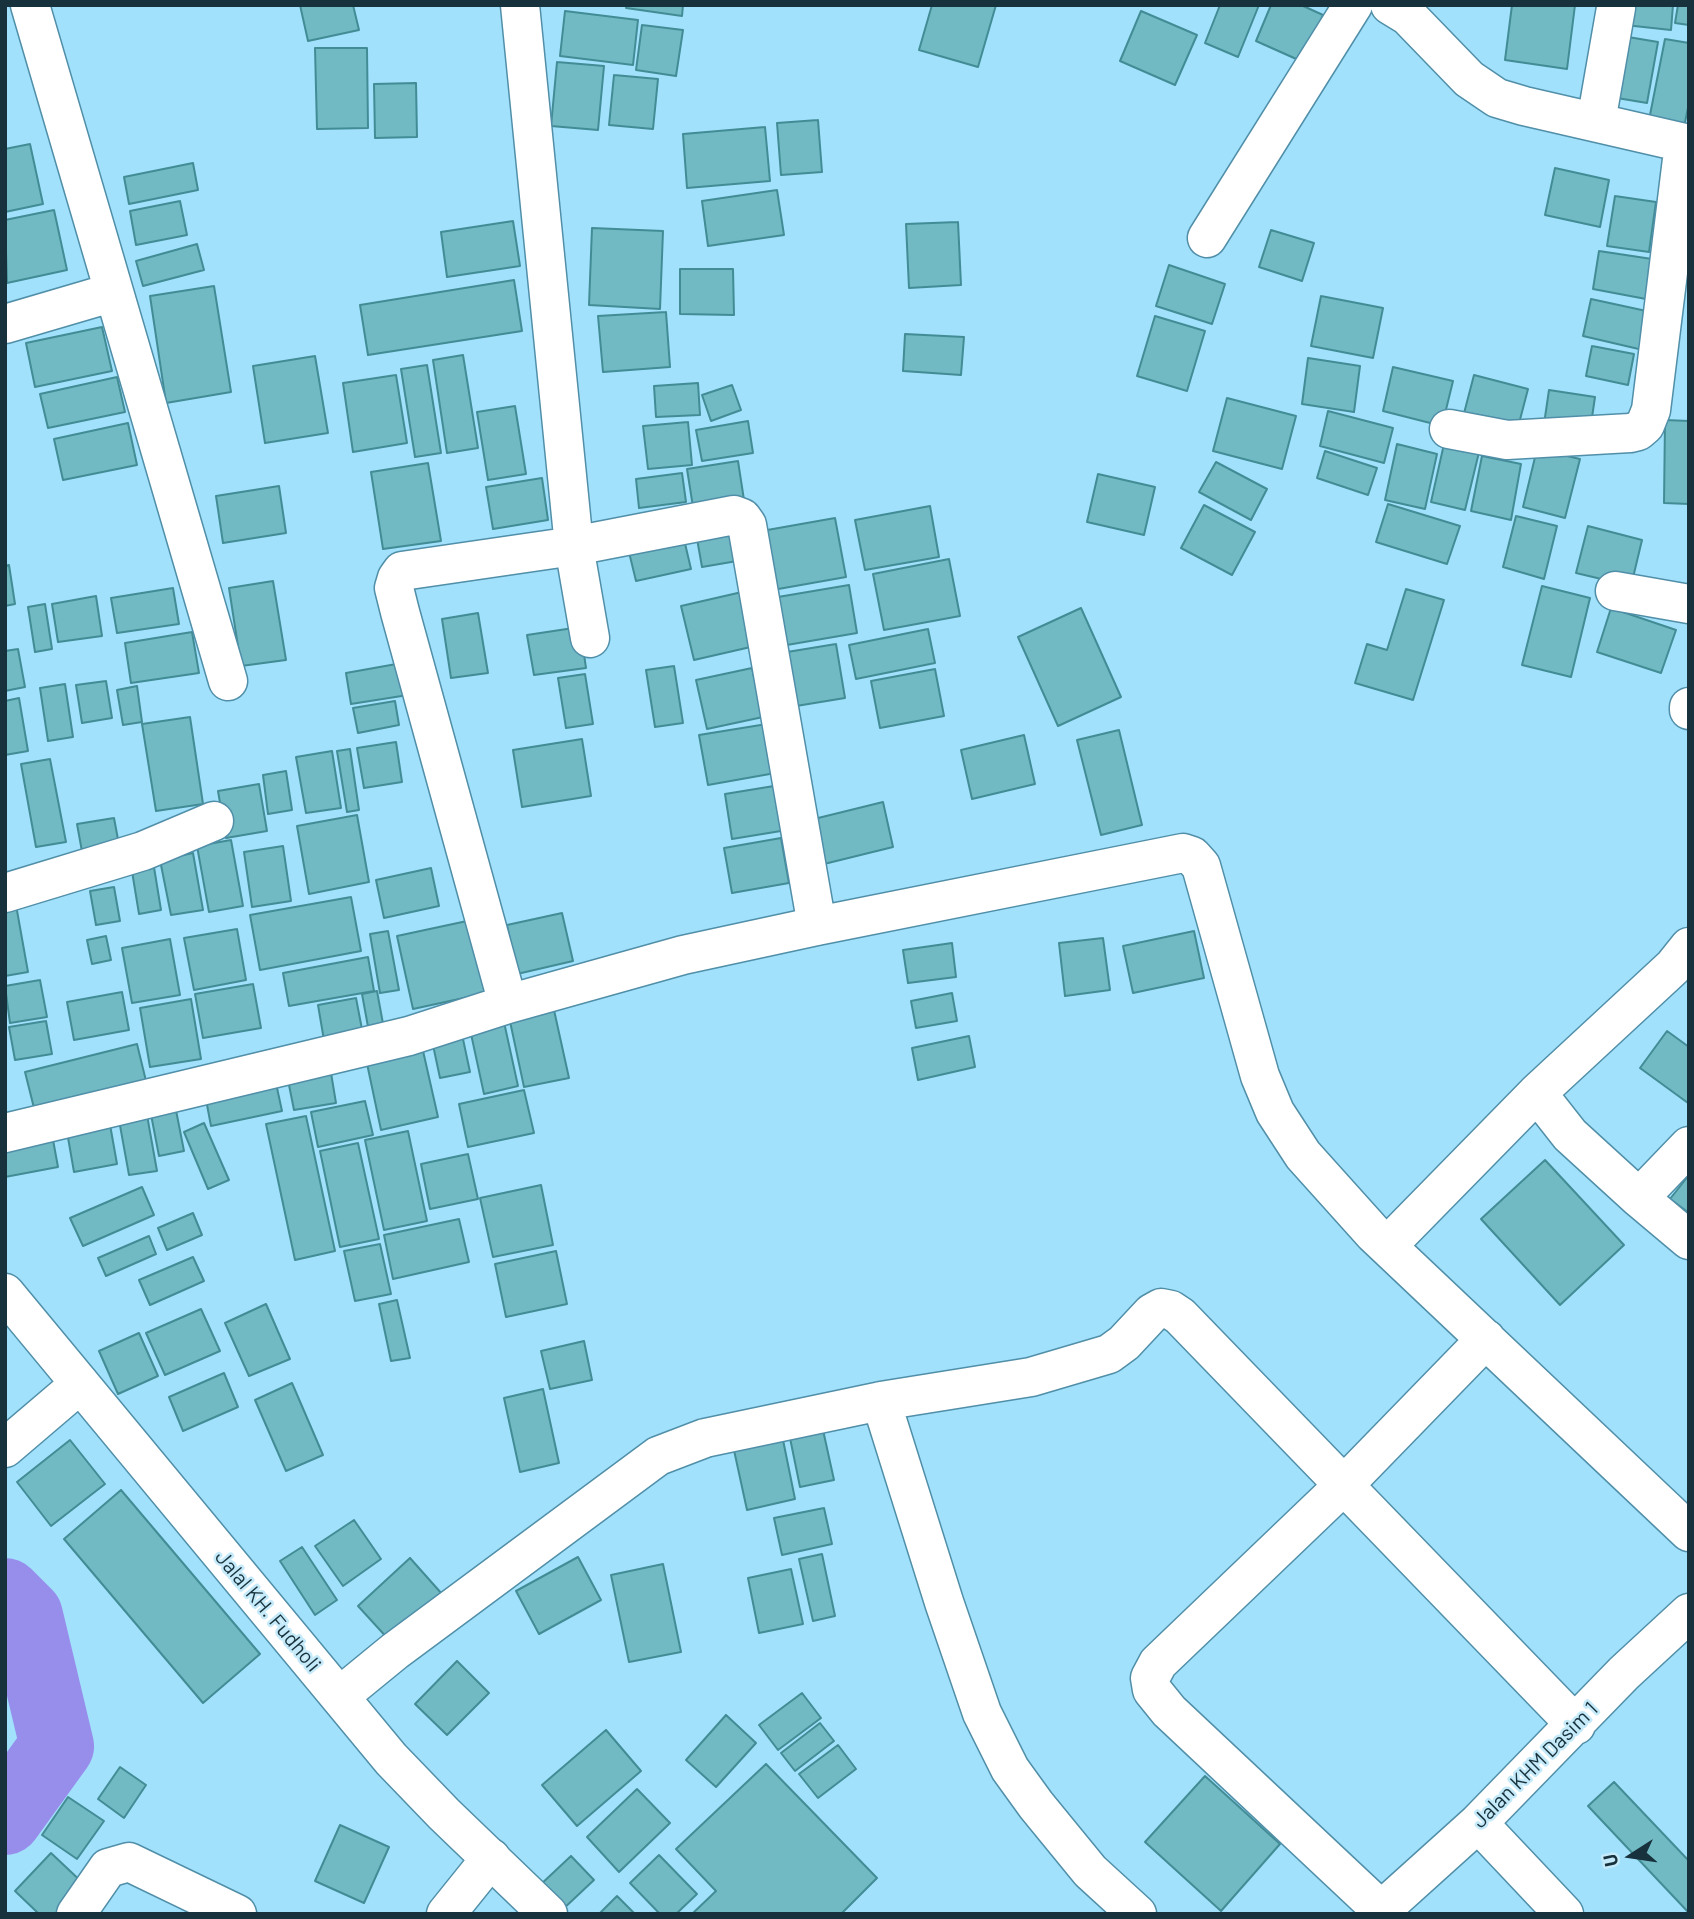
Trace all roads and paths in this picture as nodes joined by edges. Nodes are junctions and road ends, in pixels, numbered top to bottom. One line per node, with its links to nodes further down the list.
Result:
1 (30, 5): 9 (street)
2 (520, 5): 12 (street)
3 (1353, 5): 8 (street)
4 (1616, 8): 6 (street)
5 (1402, 9): 6 (street)
6 (1596, 122): 7 (street)
7 (1686, 144): 11 (street)
8 (1207, 238)
9 (114, 292): 10 (street); 16 (street)
10 (5, 324)
11 (1449, 429)
12 (574, 546): 15 (street); 19 (street); 21 (street)
13 (1615, 591): 14 (street)
14 (1689, 604)
15 (590, 638)
16 (228, 681)
17 (214, 821): 18 (street)
18 (5, 893)
19 (817, 926): 21 (street); 27 (street)
20 (1689, 947): 22 (street)
21 (508, 1004): 23 (street)
22 (1537, 1093): 25 (street); 27 (street)
23 (5, 1133)
24 (1689, 1146): 25 (street)
25 (1639, 1198): 26 (street)
26 (1689, 1240)
27 (1387, 1246): 29 (street)
28 (5, 1293): 30 (street, Jalal KH. Fudholi)
29 (1486, 1339): 33 (street); 34 (street)
30 (80, 1384): 32 (street); 36 (street, Jalal KH. Fudholi)
31 (880, 1401): 33 (street); 36 (street); 45 (street)
32 (5, 1448)
33 (1344, 1485): 37 (street); 40 (street)
34 (1689, 1532)
35 (1689, 1613): 37 (street, Jalan KHM Dasim 1)
36 (340, 1696): 39 (street, Jalal KH. Fudholi)
37 (1576, 1725): 38 (street, Jalan KHM Dasim 1)
38 (1478, 1823): 40 (street, Jalan KHM Dasim 1); 46 (street)
39 (491, 1858): 43 (street); 44 (street, Jalal KH. Fudholi)
40 (1379, 1912)
41 (76, 1914): 42 (street)
42 (237, 1914)
43 (446, 1914)
44 (548, 1914)
45 (1137, 1914)
46 (1564, 1914)

